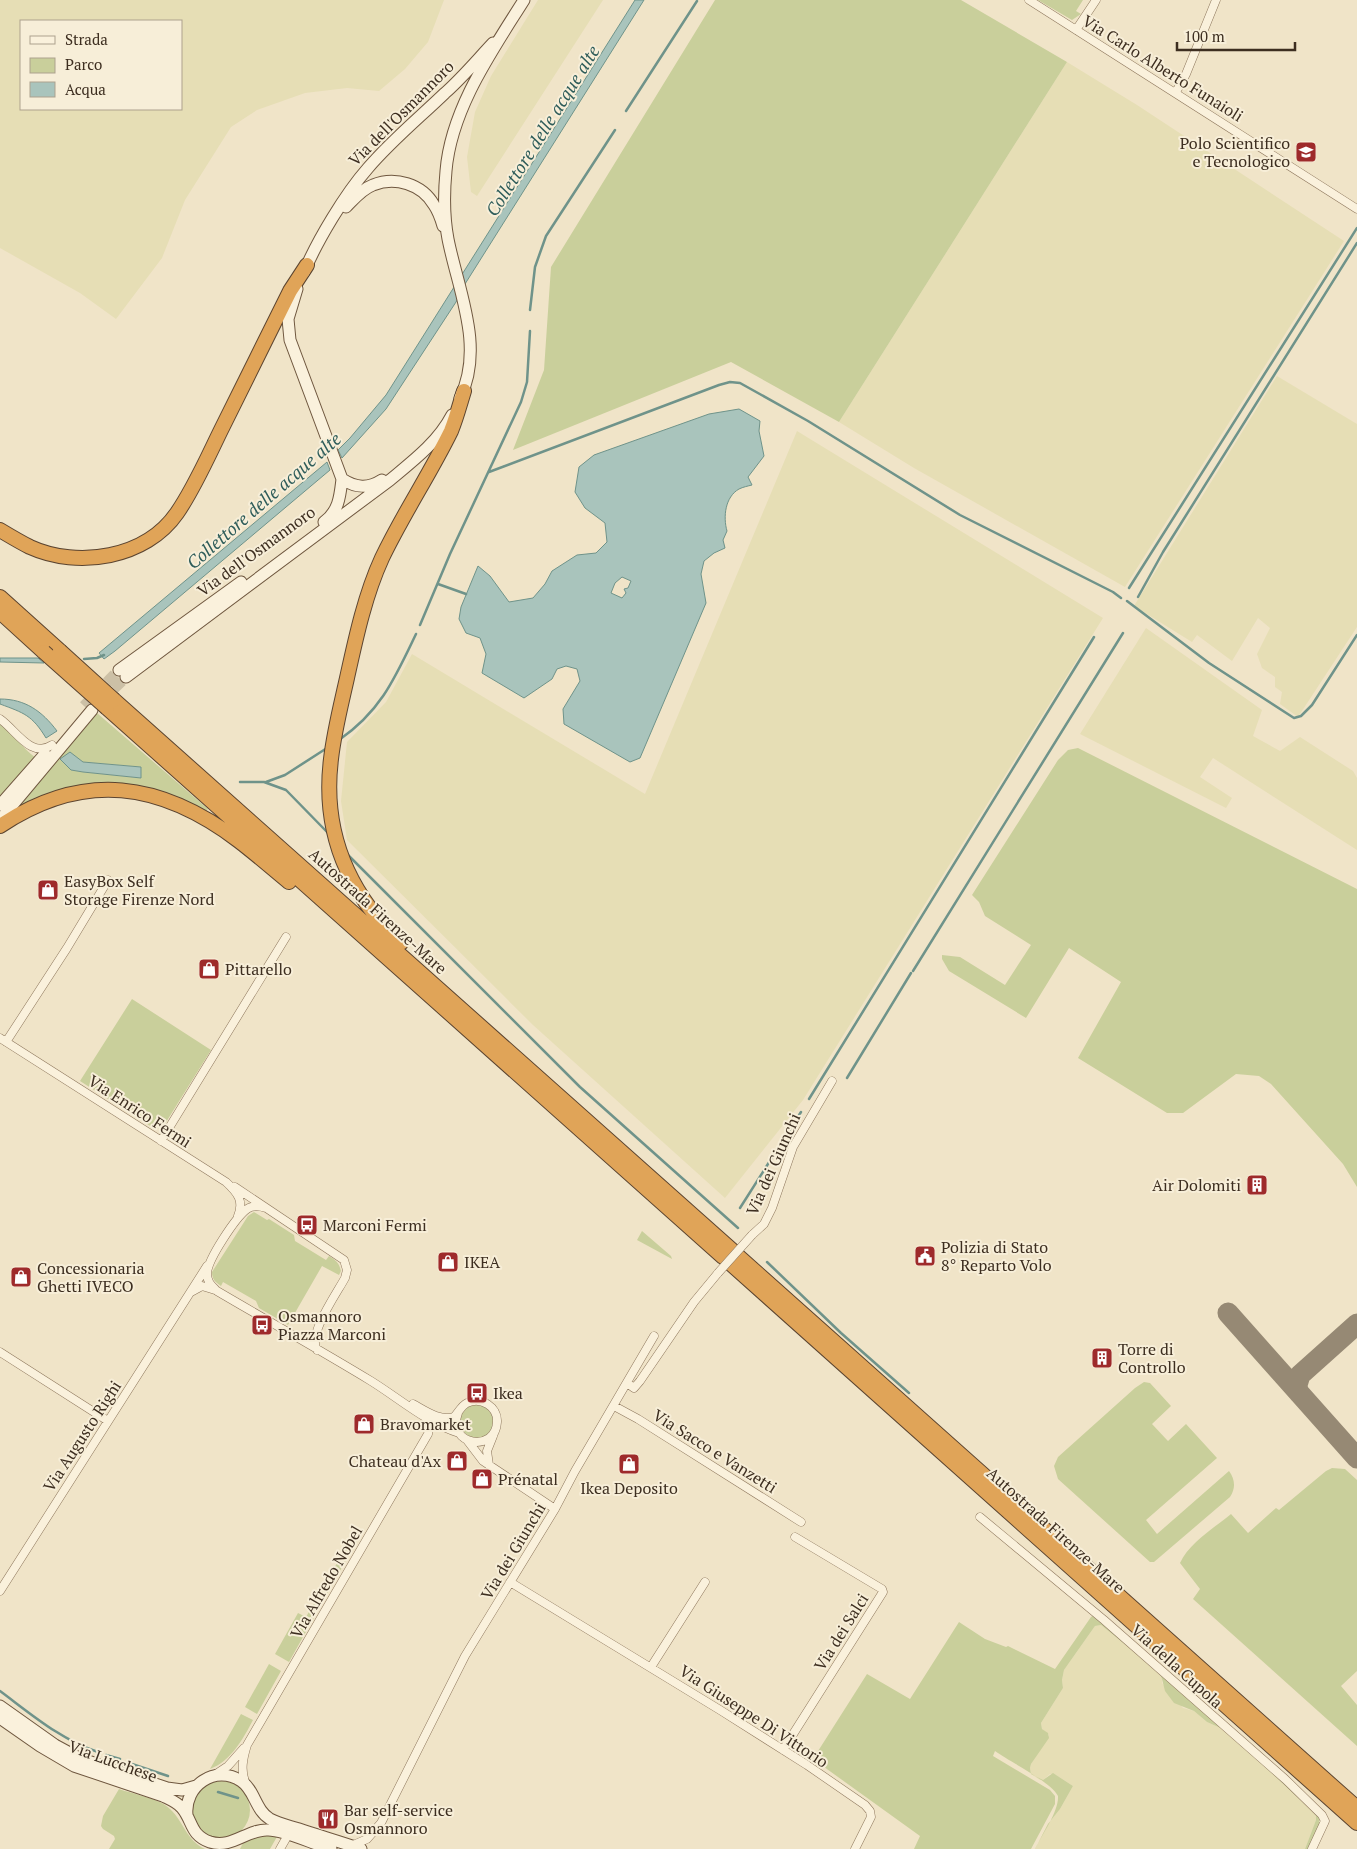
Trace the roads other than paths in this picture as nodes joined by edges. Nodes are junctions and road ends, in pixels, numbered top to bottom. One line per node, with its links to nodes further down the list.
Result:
1 (524, 0): 5 (main road, Via dell'Osmannoro)
2 (1029, 0): 6 (street, Via Carlo Alberto Funaioli)
3 (1096, 0): 6 (street)
4 (1216, 0): 7 (street)
5 (507, 27): 9 (main road, Via dell'Osmannoro); 10 (main road, Via dell'Osmannoro)
6 (1076, 30): 7 (street, Via Carlo Alberto Funaioli)
7 (1176, 92): 8 (street, Via Carlo Alberto Funaioli)
8 (1357, 209)
9 (329, 225): 10 (main road); 11 (main road, Via dell'Osmannoro)
10 (448, 237): 12 (main road, Via dell'Osmannoro)
11 (307, 265): 14 (main road, Via dell'Osmannoro); 15 (highway)
12 (464, 391): 13 (main road, Via dell'Osmannoro); 28 (highway)
13 (409, 463): 14 (main road); 14 (main road, Via dell'Osmannoro)
14 (342, 479)
15 (0, 530)
16 (0, 597): 18 (highway, Autostrada Firenze-Mare, bridge)
17 (0, 612): 18 (highway, Autostrada Firenze-Mare, bridge)
18 (111, 704): 26 (highway, Autostrada Firenze-Mare); 28 (highway, Autostrada Firenze-Mare)
19 (0, 719): 20 (street)
20 (52, 745): 21 (main road); 22 (main road)
21 (0, 805)
22 (0, 820)
23 (0, 826): 26 (highway)
24 (108, 880): 27 (street)
25 (286, 937): 30 (street)
26 (378, 949): 34 (highway, Autostrada Firenze-Mare)
27 (3, 1040): 30 (street, Via Enrico Fermi)
28 (533, 1072): 34 (highway, Autostrada Firenze-Mare)
29 (832, 1081): 44 (street, Via dei Giunchi, bridge)
30 (161, 1141): 31 (street, Via Enrico Fermi)
31 (226, 1182): 32 (street); 33 (street, Via Enrico Fermi)
32 (266, 1208): 33 (street); 38 (street)
33 (235, 1222): 35 (street)
34 (731, 1257): 70 (highway, Autostrada Firenze-Mare); 72 (highway, Autostrada Firenze-Mare)
35 (211, 1260): 36 (street); 37 (street, Via Augusto Righi)
36 (217, 1290): 37 (street); 39 (street)
37 (188, 1296): 48 (street, Via Augusto Righi)
38 (318, 1327): 39 (street); 41 (street)
39 (292, 1335): 41 (street)
40 (654, 1336): 44 (street)
41 (317, 1350): 43 (street)
42 (0, 1352): 48 (street)
43 (372, 1382): 46 (street); 47 (street)
44 (627, 1383): 45 (street, Via dei Giunchi)
45 (614, 1406): 54 (street, Via dei Giunchi); 56 (street, Via Sacco e Vanzetti)
46 (458, 1413): 50 (street); 52 (street)
47 (425, 1416): 49 (street); 51 (street)
48 (108, 1421): 60 (street, Via Augusto Righi)
49 (450, 1430): 51 (street); 52 (street)
50 (496, 1430): 52 (street); 53 (street)
51 (428, 1434): 64 (street, Via Alfredo Nobel)
52 (462, 1436): 53 (street)
53 (490, 1465): 54 (street)
54 (554, 1509): 58 (street, Via dei Giunchi)
55 (980, 1517): 81 (street, Via della Cupola)
56 (801, 1522)
57 (795, 1537): 65 (street, Via dei Salci)
58 (510, 1582): 61 (street, Via Giuseppe Di Vittorio); 76 (street, Via dei Giunchi)
59 (705, 1582): 61 (street)
60 (0, 1591)
61 (651, 1667): 65 (street, Via Giuseppe Di Vittorio)
62 (0, 1706): 67 (main road, Via Lucchese)
63 (0, 1718): 71 (main road, Via Lucchese)
64 (247, 1745): 66 (street, Via Alfredo Nobel); 68 (street, Via Alfredo Nobel)
65 (784, 1750): 80 (street, Via Giuseppe Di Vittorio)
66 (213, 1776): 67 (main road, Via Lucchese); 68 (main road)
67 (196, 1786): 71 (main road)
68 (248, 1786): 69 (main road)
69 (255, 1800): 74 (main road); 76 (main road)
70 (1357, 1808)
71 (188, 1818): 75 (main road, Via Lucchese)
72 (1357, 1823)
73 (288, 1835): 74 (main road, Via Lucchese); 78 (street); 79 (main road, Via Lucchese)
74 (242, 1837): 75 (main road, Via Lucchese); 77 (street)
75 (216, 1846)
76 (356, 1847)
77 (236, 1849)
78 (280, 1849)
79 (331, 1849)
80 (855, 1849)
81 (1312, 1849)

